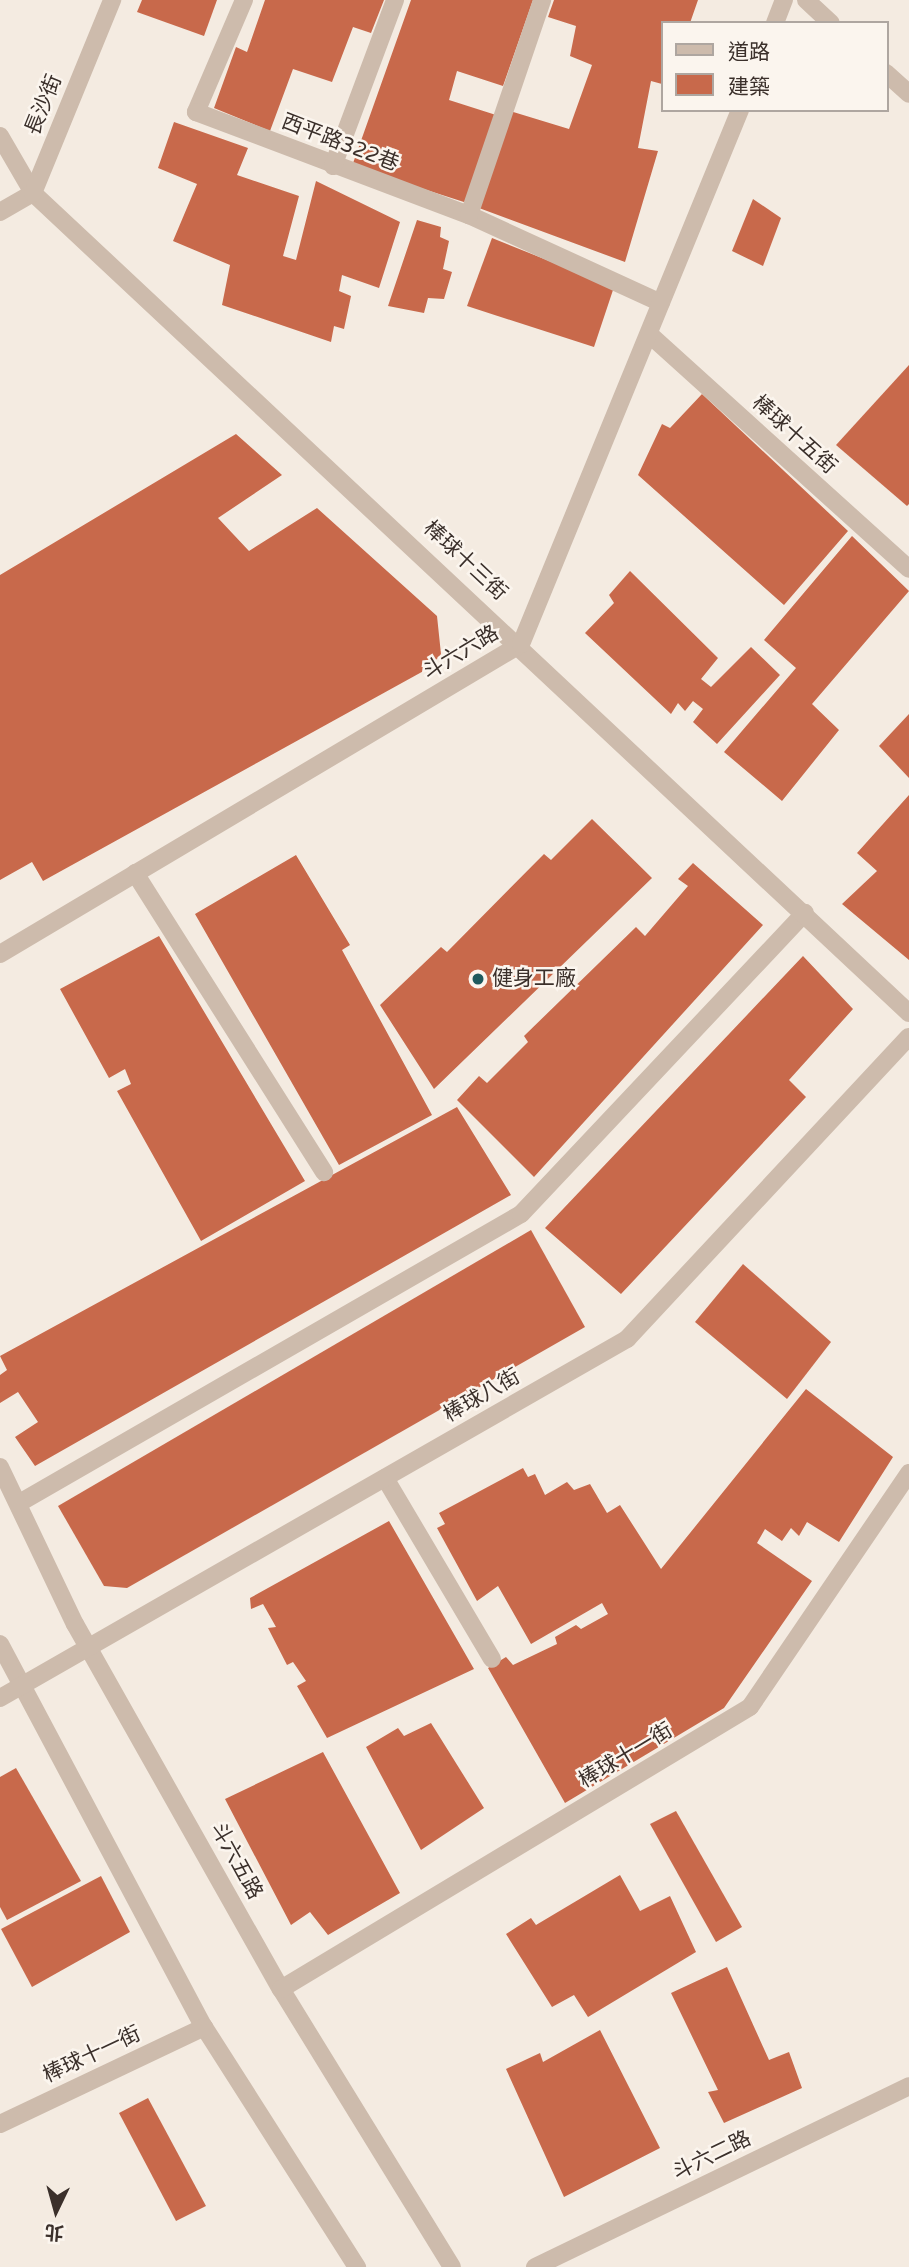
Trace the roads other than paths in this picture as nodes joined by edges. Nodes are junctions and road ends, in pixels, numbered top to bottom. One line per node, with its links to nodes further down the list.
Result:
1 (112, 0): 14 (street, 長沙街)
2 (244, 0): 13 (street, 西平路322巷)
3 (395, 0): 13 (street)
4 (542, 0): 16 (street)
5 (784, 0): 7 (street)
6 (806, 0): 8 (street)
7 (776, 21)
8 (829, 21)
9 (888, 75): 10 (street)
10 (909, 94)
11 (739, 112): 17 (street, 斗六六路)
12 (0, 136): 14 (street, 棒球十三街)
13 (334, 166): 16 (street, 西平路322巷)
14 (33, 193): 15 (street); 20 (street, 棒球十三街)
15 (0, 212)
16 (469, 215): 17 (street, 西平路322巷)
17 (661, 303): 18 (street, 斗六六路)
18 (649, 334): 19 (street, 棒球十五街); 20 (street, 斗六六路)
19 (909, 569)
20 (521, 644): 21 (street, 斗六六路); 22 (street, 棒球十三街)
21 (135, 873): 23 (street, 斗六六路); 26 (street)
22 (805, 913): 24 (street, 棒球十三街); 30 (street)
23 (0, 954)
24 (909, 1013)
25 (909, 1037): 29 (street, 棒球八街)
26 (324, 1172)
27 (0, 1467): 30 (street, 斗六五路)
28 (909, 1473): 36 (street, 棒球十一街)
29 (385, 1478): 32 (street, 棒球八街); 33 (street)
30 (21, 1502): 32 (street, 斗六五路)
31 (0, 1644): 34 (street)
32 (90, 1651): 34 (street, 棒球八街); 36 (street, 斗六五路)
33 (492, 1659)
34 (22, 1686): 35 (street, 棒球八街); 37 (street)
35 (0, 1698)
36 (281, 1989): 41 (street, 斗六五路)
37 (204, 2027): 39 (street, 棒球十一街); 40 (street)
38 (909, 2086): 42 (street, 斗六二路)
39 (0, 2123)
40 (357, 2267)
41 (452, 2267)
42 (535, 2267)

